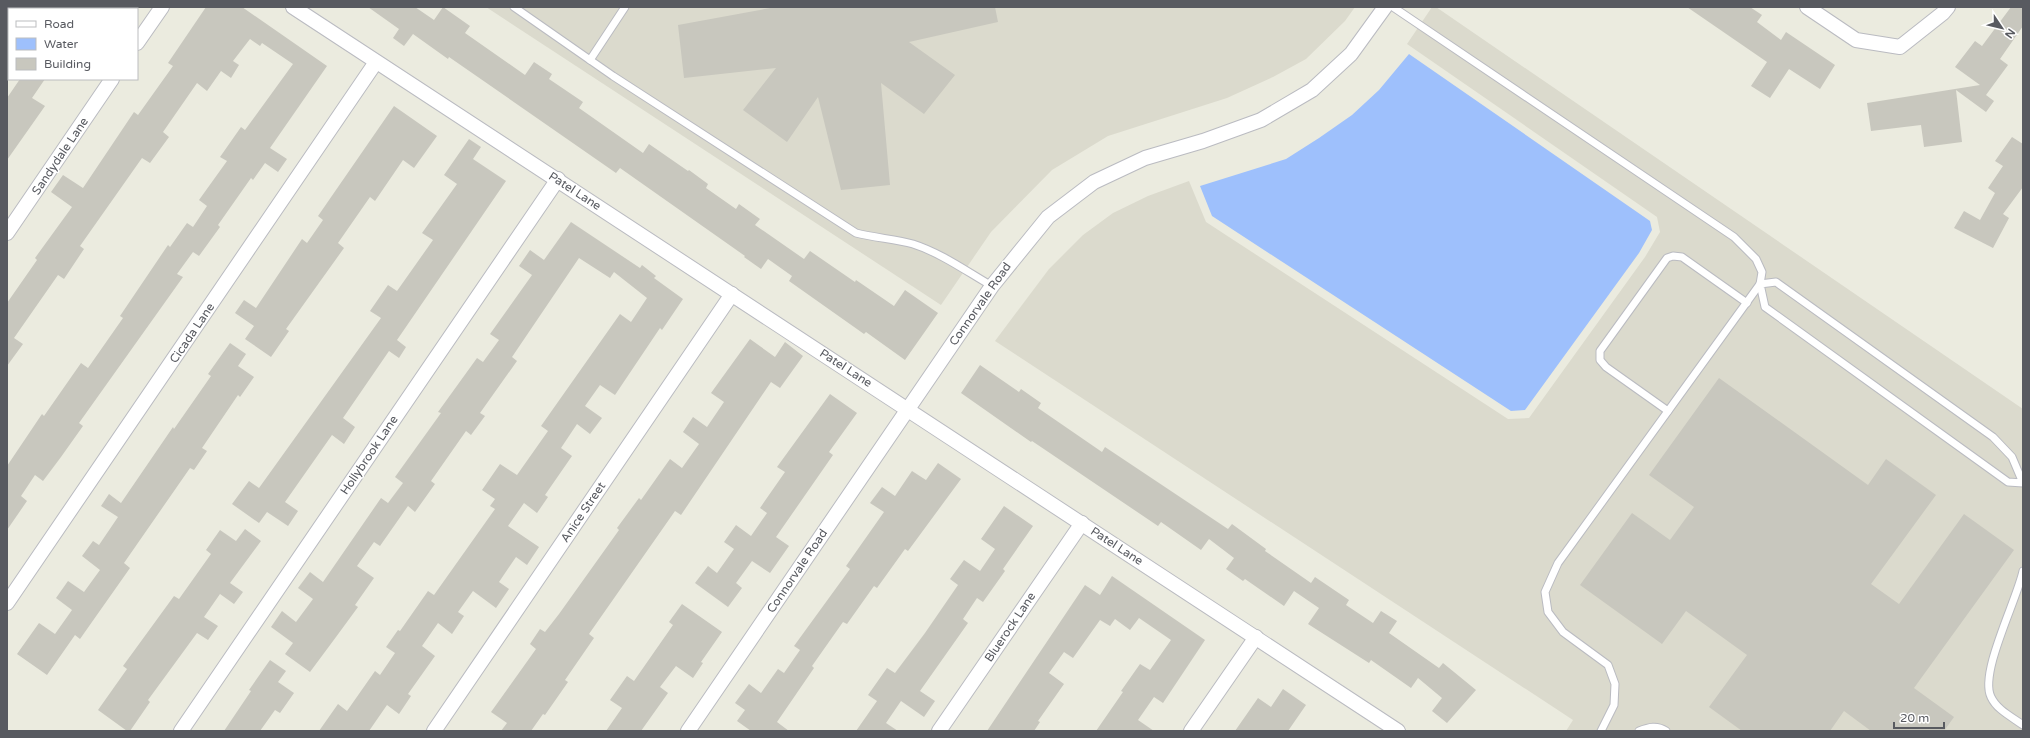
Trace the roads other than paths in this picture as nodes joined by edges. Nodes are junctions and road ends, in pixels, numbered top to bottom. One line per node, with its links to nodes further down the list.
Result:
1 (162, 7): 9 (street)
2 (293, 7): 11 (street, Patel Lane)
3 (514, 7): 10 (lane)
4 (625, 7): 10 (lane)
5 (1385, 7): 16 (street, Connorvale Road)
6 (1393, 7): 15 (lane)
7 (1807, 7): 8 (street)
8 (1948, 7)
9 (138, 42)
10 (590, 60): 16 (lane)
11 (376, 62): 13 (street, Patel Lane); 24 (street, Cicada Lane)
12 (111, 80): 14 (street, Sandydale Lane)
13 (558, 179): 17 (street, Patel Lane); 27 (street, Hollybrook Lane)
14 (7, 233)
15 (1760, 284): 18 (lane); 21 (lane); 21 (lane)
16 (992, 286): 19 (street, Connorvale Road)
17 (732, 294): 19 (street, Patel Lane); 28 (street, Anice Street)
18 (1747, 302): 20 (lane); 20 (lane)
19 (908, 409): 22 (street, Patel Lane); 29 (street, Connorvale Road)
20 (1668, 411): 33 (lane)
21 (2023, 483)
22 (1082, 523): 25 (street, Patel Lane); 30 (street, Bluerock Lane)
23 (2023, 571): 26 (lane)
24 (7, 603)
25 (1256, 637): 31 (street); 32 (street, Patel Lane)
26 (2023, 725)
27 (181, 731)
28 (434, 731)
29 (688, 731)
30 (939, 731)
31 (1191, 731)
32 (1398, 731)
33 (1601, 731)
34 (1639, 731): 35 (lane)
35 (1666, 731)

